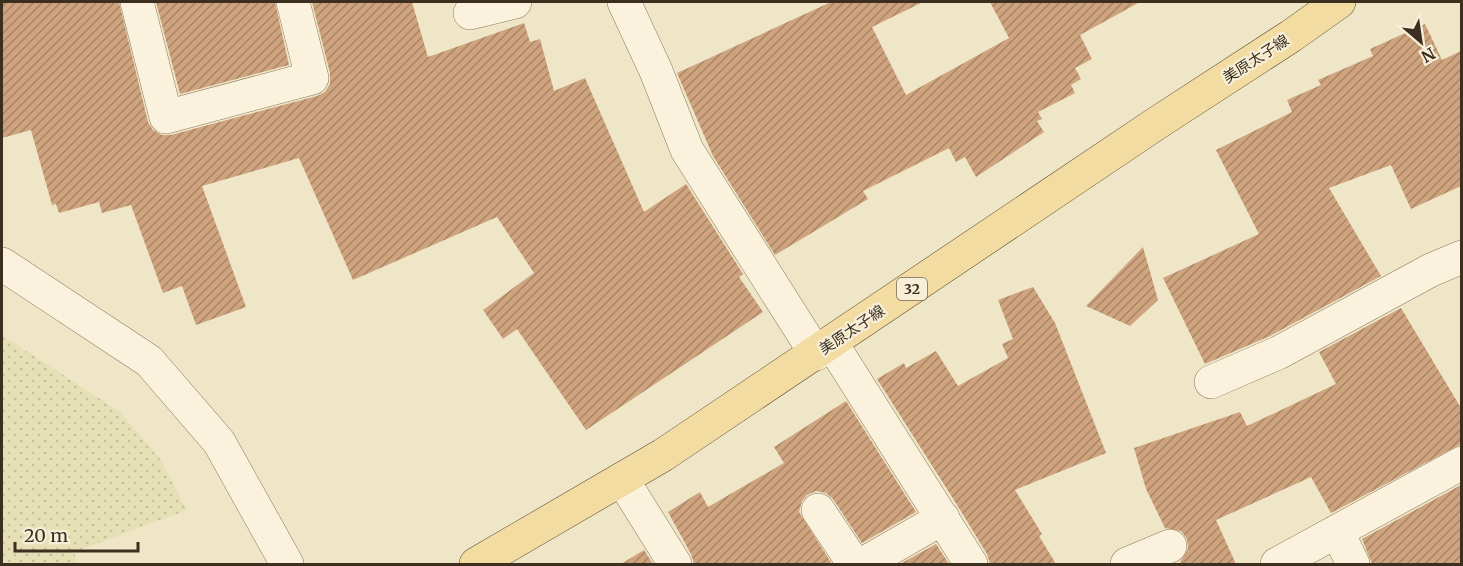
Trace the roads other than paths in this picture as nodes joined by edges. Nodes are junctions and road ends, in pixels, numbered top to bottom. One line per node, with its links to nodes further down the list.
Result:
1 (137, 2): 2 (street)
2 (293, 2)
3 (515, 2): 6 (street)
4 (624, 2): 9 (street)
5 (1339, 2): 9 (main road, 美原太子線 / 32)
6 (470, 13)
7 (1461, 257): 10 (street)
8 (2, 264): 17 (street)
9 (824, 349): 12 (main road, 美原太子線 / 32); 14 (street)
10 (1211, 382)
11 (1461, 463): 15 (street)
12 (622, 480): 18 (main road, 美原太子線 / 32); 19 (street)
13 (818, 510): 20 (street)
14 (943, 518): 21 (street); 22 (street)
15 (1337, 531): 24 (street); 25 (street)
16 (1170, 546): 23 (street)
17 (287, 564)
18 (476, 564)
19 (675, 564)
20 (854, 564)
21 (863, 564)
22 (971, 564)
23 (1127, 564)
24 (1277, 564)
25 (1353, 564)

